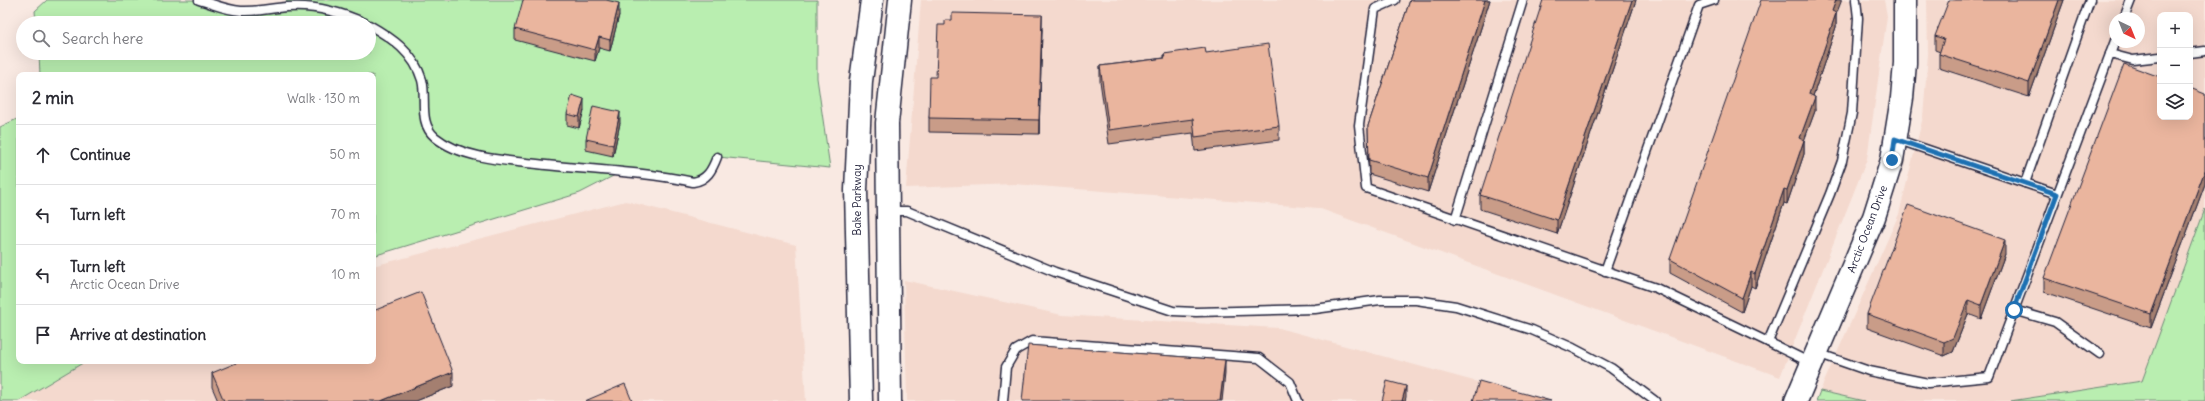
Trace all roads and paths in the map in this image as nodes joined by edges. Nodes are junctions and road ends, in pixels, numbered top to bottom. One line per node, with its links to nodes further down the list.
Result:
1 (199, 0): 11 (lane)
2 (872, 0): 31 (main road, Bake Parkway)
3 (900, 0): 24 (main road)
4 (1395, 0): 25 (lane)
5 (1523, 0): 25 (lane)
6 (1714, 0): 26 (lane)
7 (1856, 0): 28 (lane)
8 (1905, 0): 20 (main road, Arctic Ocean Drive)
9 (2090, 0): 22 (lane)
10 (2131, 0): 12 (lane)
11 (282, 4): 13 (lane)
12 (2126, 12)
13 (349, 16)
14 (376, 29): 21 (lane)
15 (2112, 48): 18 (lane)
16 (2205, 51): 17 (lane)
17 (2193, 53)
18 (2110, 54): 19 (lane); 23 (lane)
19 (2157, 57)
20 (1895, 139): 22 (lane); 30 (main road, Arctic Ocean Drive)
21 (718, 157)
22 (2025, 183): 23 (lane)
23 (2057, 194): 27 (lane)
24 (887, 211): 32 (main road); 35 (lane)
25 (1455, 220): 26 (lane)
26 (1605, 271): 28 (lane)
27 (2014, 310): 29 (lane); 30 (lane)
28 (1768, 342): 30 (lane)
29 (2100, 354)
30 (1814, 358): 36 (main road, Arctic Ocean Drive)
31 (861, 401)
32 (890, 401)
33 (1003, 401): 34 (lane)
34 (1298, 401)
35 (1655, 401)
36 (1796, 401)

